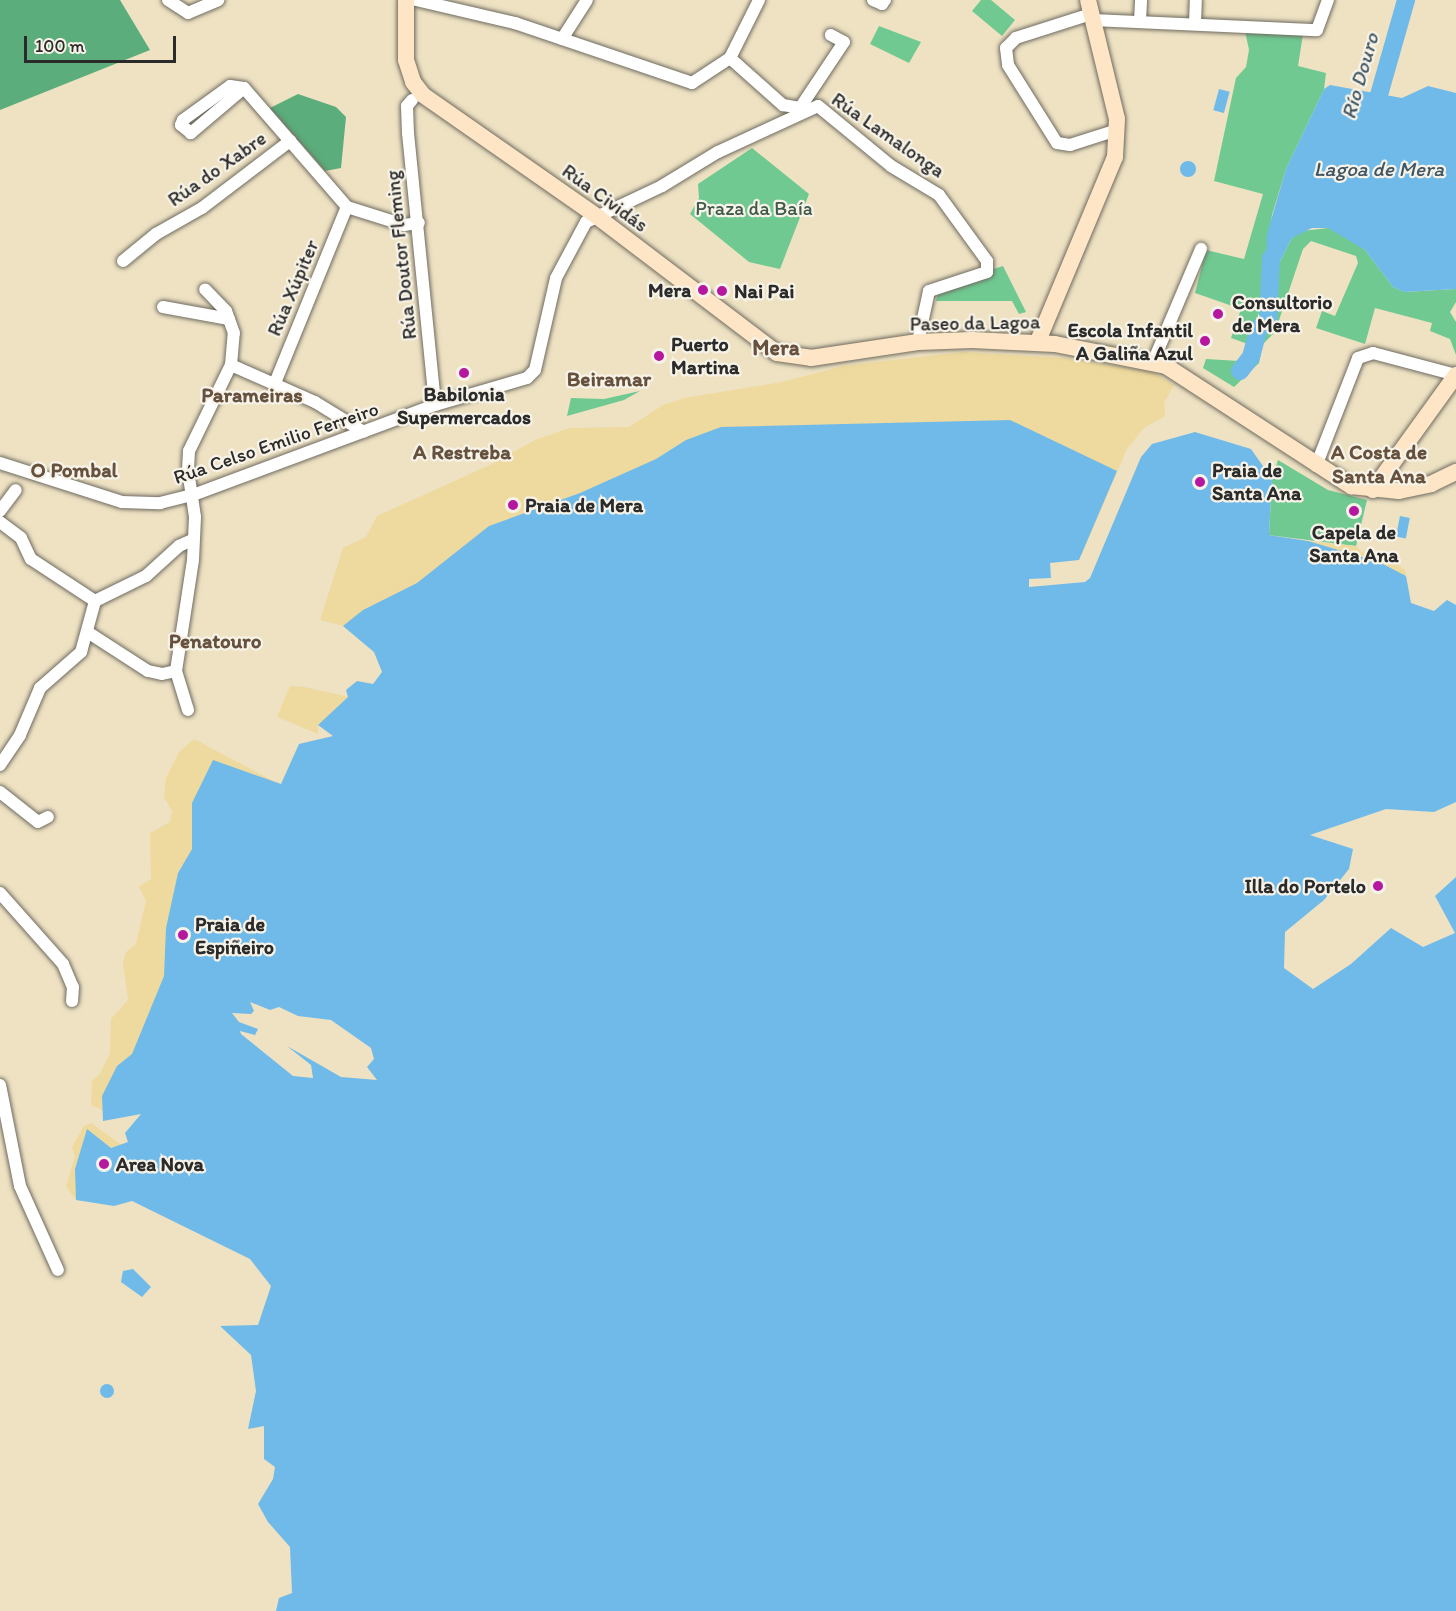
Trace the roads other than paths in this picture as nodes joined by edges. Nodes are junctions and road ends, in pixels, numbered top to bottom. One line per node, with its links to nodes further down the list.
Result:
1 (168, 0): 2 (street)
2 (218, 0)
3 (406, 0): 19 (main road, Rúa Doutor Fleming)
4 (416, 0): 16 (street)
5 (587, 0): 16 (street)
6 (759, 0): 17 (street)
7 (873, 0): 8 (street)
8 (885, 0)
9 (1141, 0): 13 (street)
10 (1196, 0): 14 (street)
11 (1328, 0): 14 (street)
12 (1091, 11): 13 (street); 20 (main road); 20 (street)
13 (1140, 21): 14 (street)
14 (1195, 24)
15 (831, 35): 17 (street)
16 (562, 39): 17 (street)
17 (730, 58)
18 (244, 88): 18 (street); 21 (street)
19 (415, 92): 23 (main road, Rúa Cividás); 24 (street, Rúa Doutor Fleming)
20 (1117, 130): 30 (main road)
21 (290, 141): 22 (street, Rúa do Xabre); 26 (street, Rúa do Xabre)
22 (347, 207): 24 (street); 37 (street, Rúa Xúpiter)
23 (599, 218): 31 (street, Rúa Lamalonga); 32 (main road, Rúa Cividás); 36 (street, Rúa Lamalonga)
24 (419, 224): 38 (street, Rúa Doutor Fleming)
25 (1201, 249): 33 (street)
26 (123, 261)
27 (205, 289): 29 (street)
28 (163, 307): 29 (street)
29 (229, 319): 34 (street)
30 (1038, 341): 31 (main road, Paseo da Lagoa); 33 (main road, Paseo da Lagoa)
31 (918, 342): 32 (main road, Paseo da Lagoa)
32 (760, 344)
33 (1153, 362): 41 (main road, Paseo da Lagoa)
34 (231, 365): 37 (street); 45 (street)
35 (1456, 375): 41 (street); 44 (main road)
36 (527, 378): 38 (street, Rúa Celso Emilio Ferreiro)
37 (274, 383): 39 (street)
38 (435, 405): 39 (street, Rúa Celso Emilio Ferreiro)
39 (364, 432): 45 (street, Rúa Celso Emilio Ferreiro)
40 (0, 463): 45 (street, Rúa Celso Emilio Ferreiro)
41 (1316, 466): 44 (main road, Paseo da Lagoa)
42 (1456, 472): 44 (main road, Paseo da Lagoa)
43 (16, 490): 46 (street)
44 (1372, 490)
45 (193, 495): 48 (street)
46 (0, 511)
47 (0, 522): 49 (street)
48 (192, 540): 49 (street); 51 (street)
49 (95, 601): 50 (street)
50 (89, 633): 51 (street); 53 (street)
51 (176, 671): 52 (street)
52 (188, 710)
53 (0, 765)
54 (0, 792): 55 (street)
55 (48, 817)
56 (0, 893): 57 (street)
57 (72, 1001)
58 (0, 1085): 59 (street)
59 (58, 1270)

